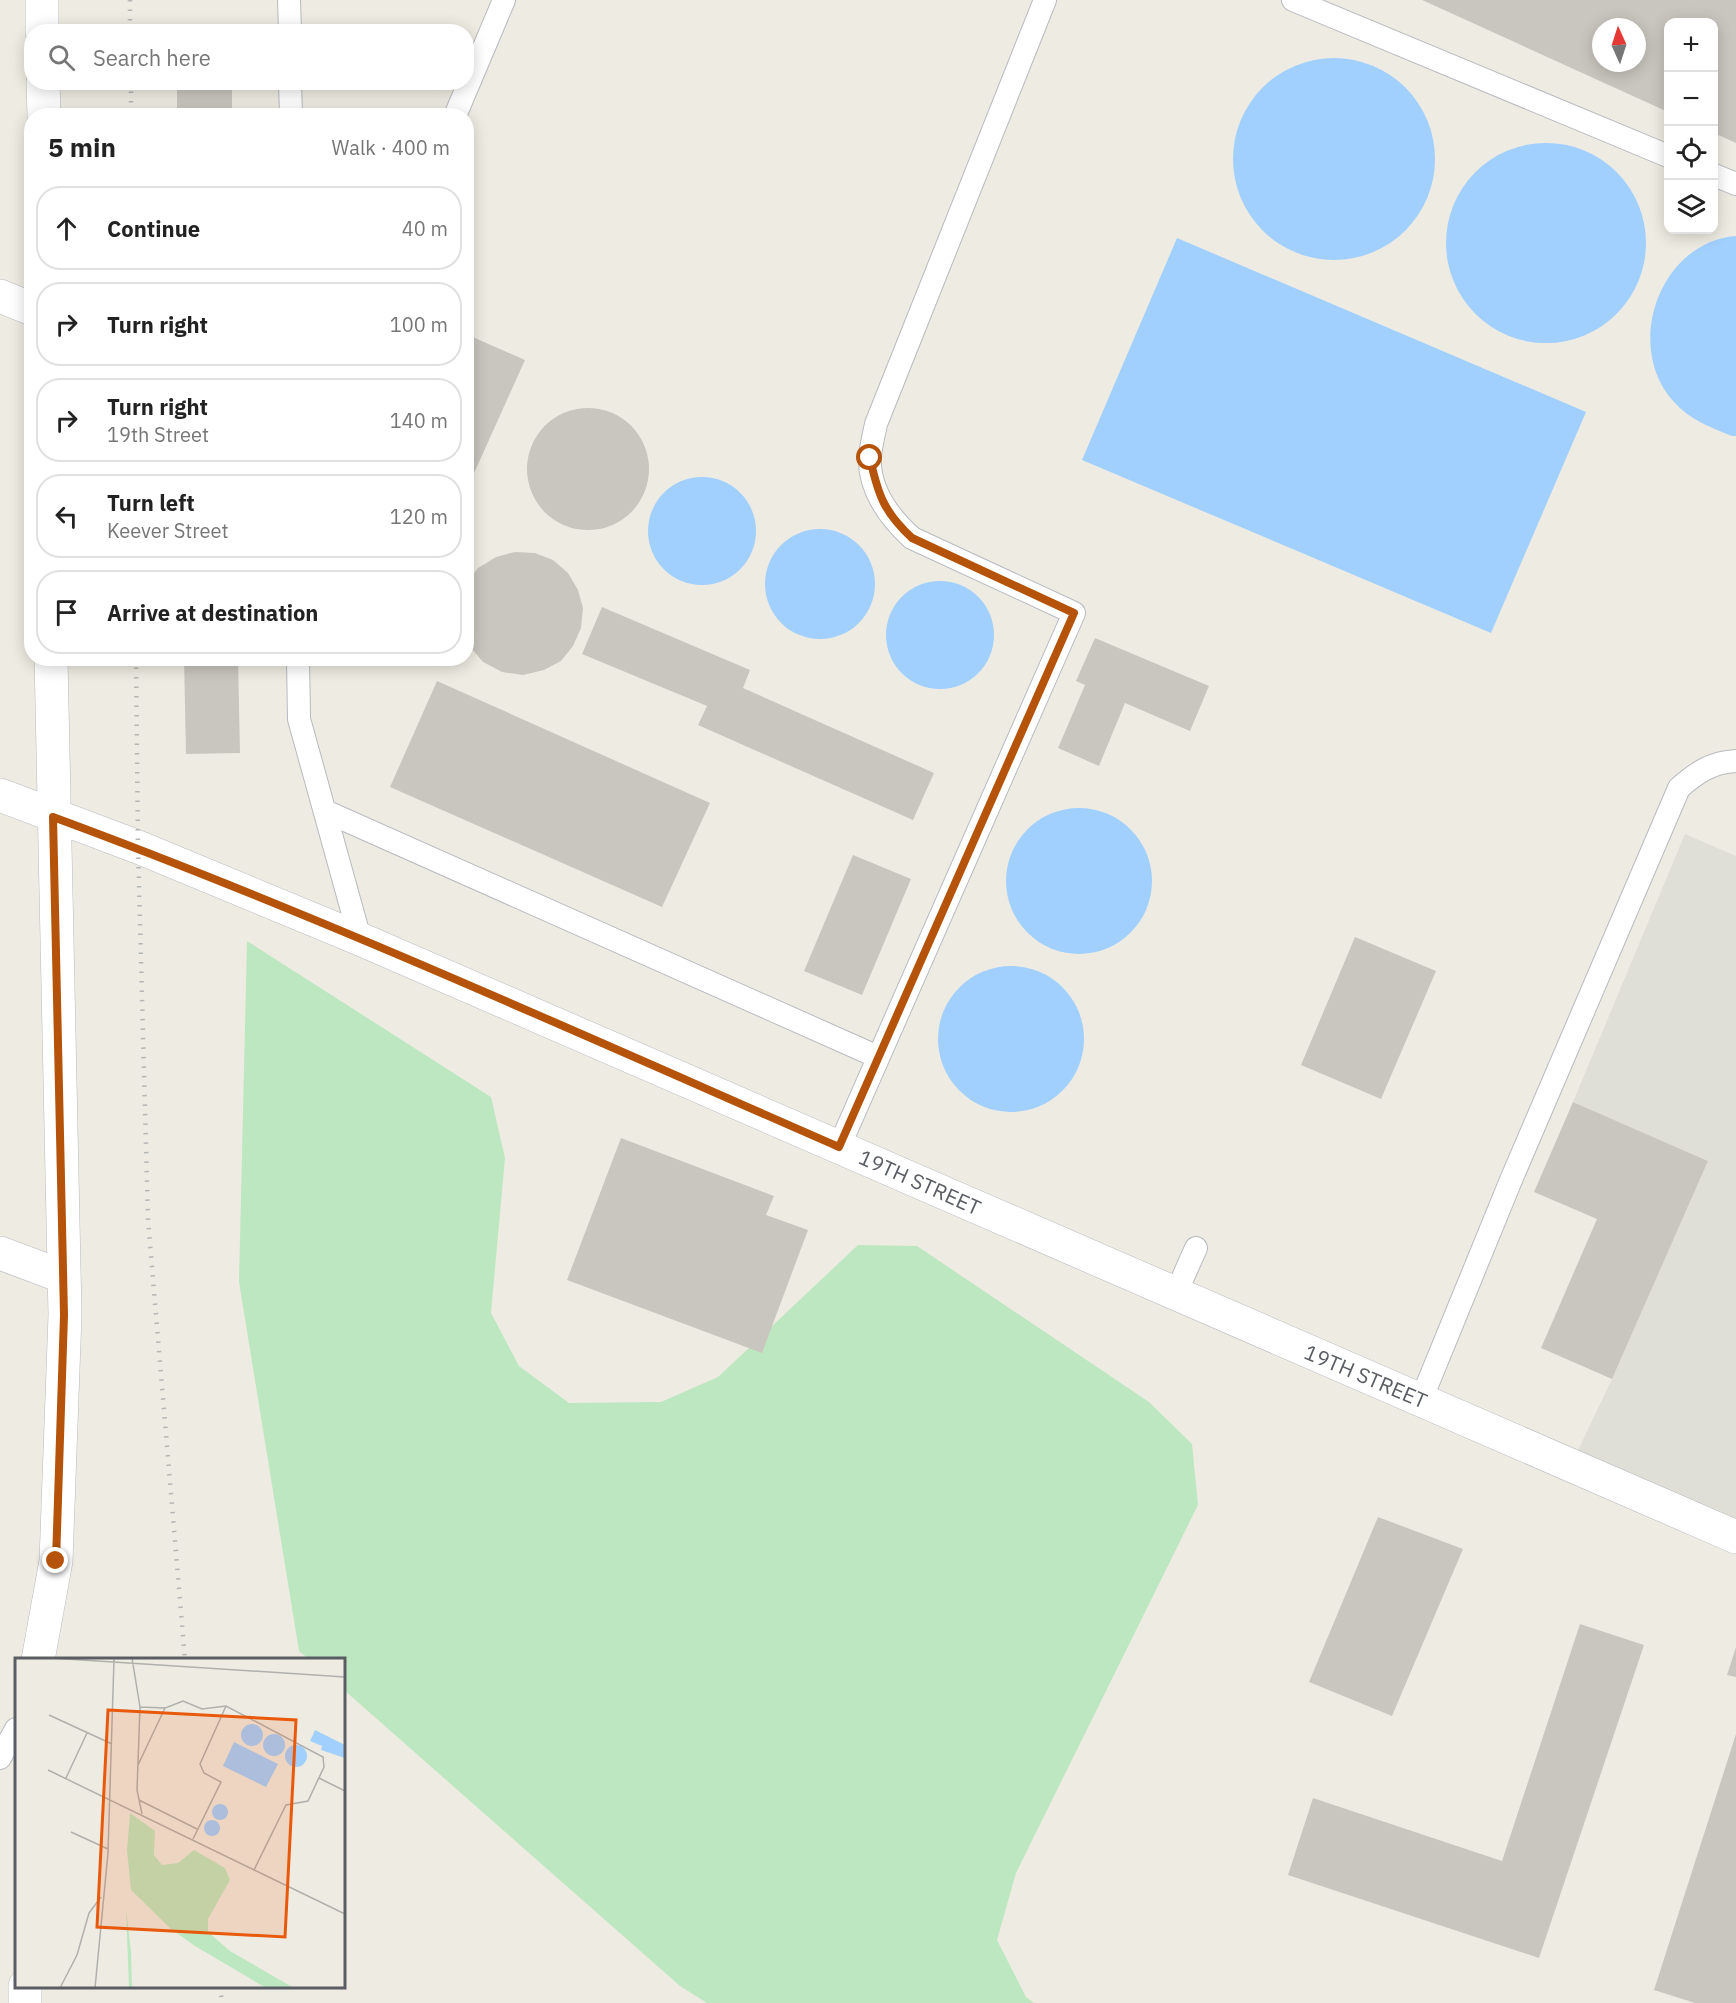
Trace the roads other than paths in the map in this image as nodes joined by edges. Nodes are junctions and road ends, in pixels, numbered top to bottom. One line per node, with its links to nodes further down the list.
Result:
1 (42, 0): 6 (street)
2 (289, 0): 7 (lane)
3 (504, 0): 8 (lane)
4 (1045, 0): 27 (lane)
5 (1293, 0): 15 (lane)
6 (42, 24)
7 (290, 24)
8 (474, 71)
9 (43, 90): 12 (street)
10 (290, 90): 13 (lane)
11 (466, 90): 14 (lane)
12 (44, 108)
13 (291, 108)
14 (458, 108)
15 (1664, 154)
16 (1718, 177): 17 (lane)
17 (1736, 184)
18 (0, 296): 19 (street)
19 (24, 306)
20 (51, 666): 25 (street)
21 (298, 666): 24 (lane)
22 (1736, 761): 33 (lane)
23 (0, 795): 25 (street, 19TH STREET)
24 (325, 810): 26 (lane); 27 (lane)
25 (53, 817): 26 (street, 19TH STREET); 31 (street)
26 (360, 939): 28 (street, 19TH STREET)
27 (878, 1058): 28 (lane)
28 (839, 1147): 32 (street, 19TH STREET)
29 (1196, 1248): 32 (lane)
30 (0, 1253): 31 (street)
31 (64, 1277): 35 (street)
32 (1176, 1293): 33 (street, 19TH STREET)
33 (1421, 1400): 34 (street, 19TH STREET)
34 (1736, 1537)
35 (38, 1658)
36 (15, 1731): 37 (lane)
37 (0, 1758)
38 (26, 1988): 39 (street)
39 (25, 2003)

